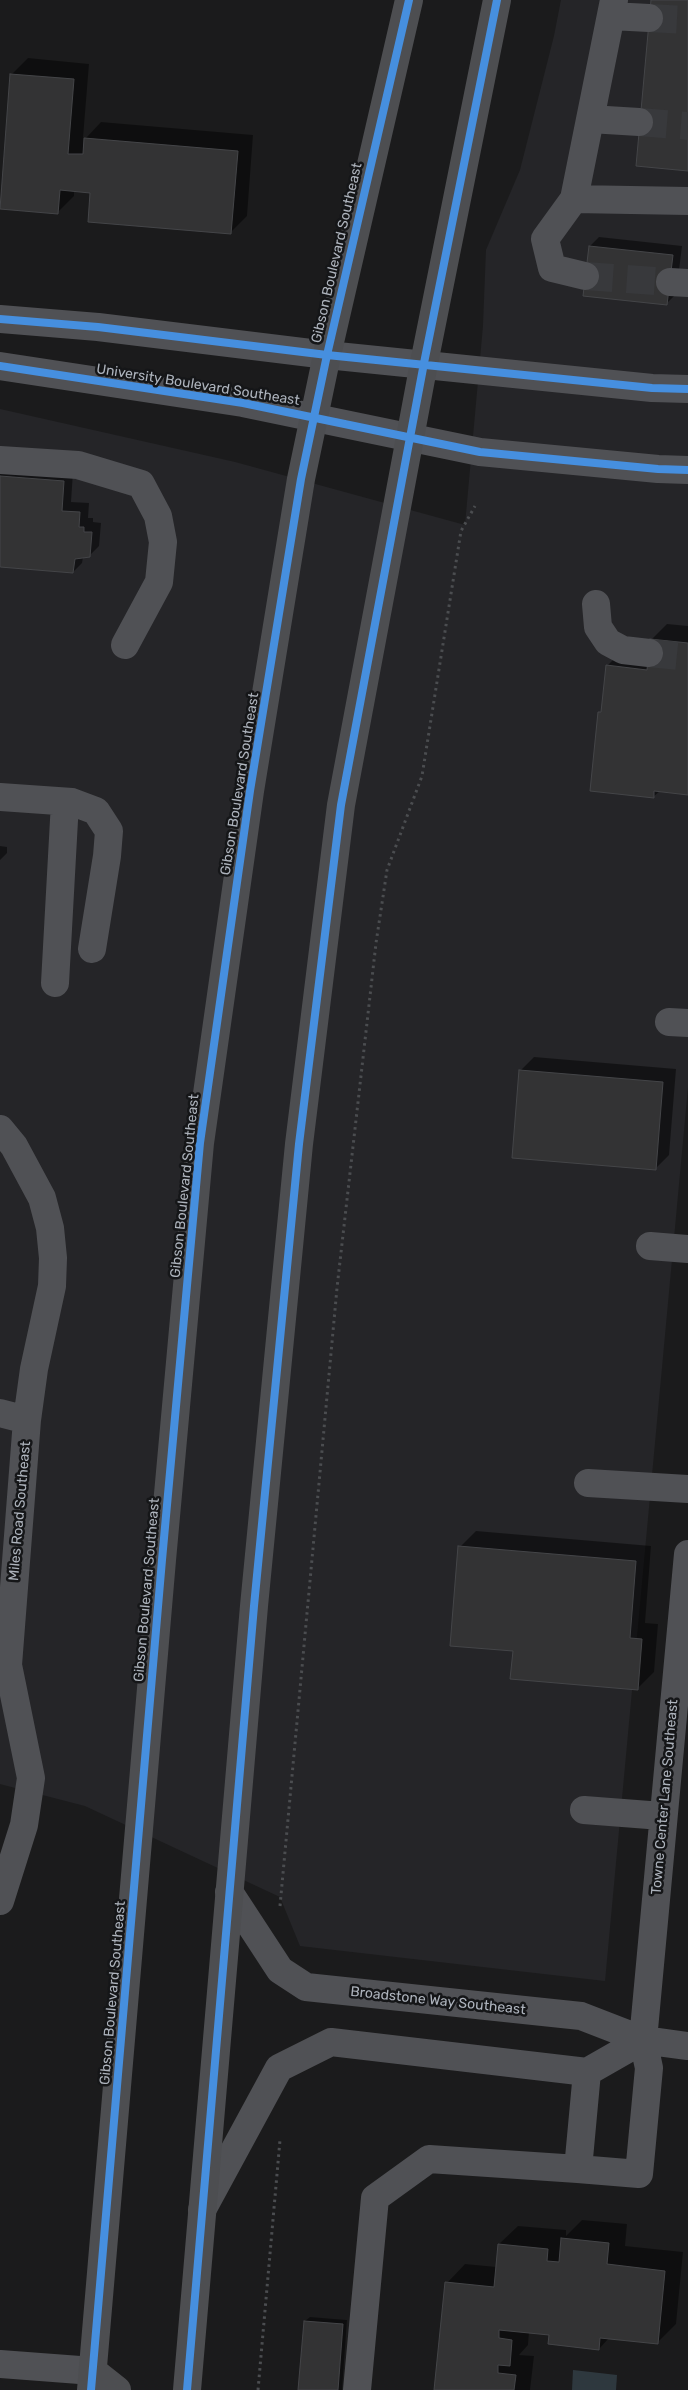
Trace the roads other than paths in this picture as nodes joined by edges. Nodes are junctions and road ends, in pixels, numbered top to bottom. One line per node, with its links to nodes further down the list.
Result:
1 (409, 0): 11 (main road, Gibson Boulevard Southeast)
2 (497, 0): 12 (main road)
3 (613, 8): 4 (street); 5 (street)
4 (649, 18)
5 (590, 119): 6 (street); 7 (street)
6 (639, 122)
7 (574, 199): 8 (street); 9 (street)
8 (688, 201)
9 (585, 276)
10 (0, 318): 11 (street)
11 (327, 355): 12 (street); 15 (main road, Gibson Boulevard Southeast)
12 (424, 363): 14 (street); 16 (main road)
13 (0, 366): 15 (street, University Boulevard Southeast)
14 (688, 389)
15 (313, 417): 16 (street, University Boulevard Southeast); 45 (main road, Gibson Boulevard Southeast)
16 (410, 439): 18 (street, University Boulevard Southeast); 37 (main road)
17 (0, 460): 20 (street)
18 (688, 470)
19 (596, 604): 21 (street)
20 (125, 645)
21 (649, 653)
22 (0, 797): 23 (street)
23 (65, 802): 24 (street); 25 (street)
24 (92, 949)
25 (55, 983)
26 (0, 1130): 30 (street, Miles Road Southeast)
27 (650, 1246): 28 (street)
28 (688, 1249)
29 (0, 1412): 30 (street)
30 (27, 1420): 34 (street, Miles Road Southeast)
31 (588, 1483): 32 (street)
32 (688, 1489)
33 (688, 1554): 36 (street, Towne Center Lane Southeast)
34 (8, 1712): 38 (street, Miles Road Southeast)
35 (584, 1810): 36 (street)
36 (662, 1816): 39 (street, Towne Center Lane Southeast)
37 (230, 1892): 39 (street, Broadstone Way Southeast); 43 (main road)
38 (0, 1901)
39 (643, 2040): 40 (street, Broadstone Way Southeast); 41 (street); 42 (street, Towne Center Lane Southeast)
40 (688, 2046)
41 (587, 2072): 42 (street); 43 (street)
42 (578, 2169): 48 (street, Towne Center Lane Southeast)
43 (202, 2210): 47 (main road)
44 (0, 2364): 45 (street)
45 (92, 2381): 46 (main road)
46 (117, 2390)
47 (187, 2390)
48 (358, 2390)

